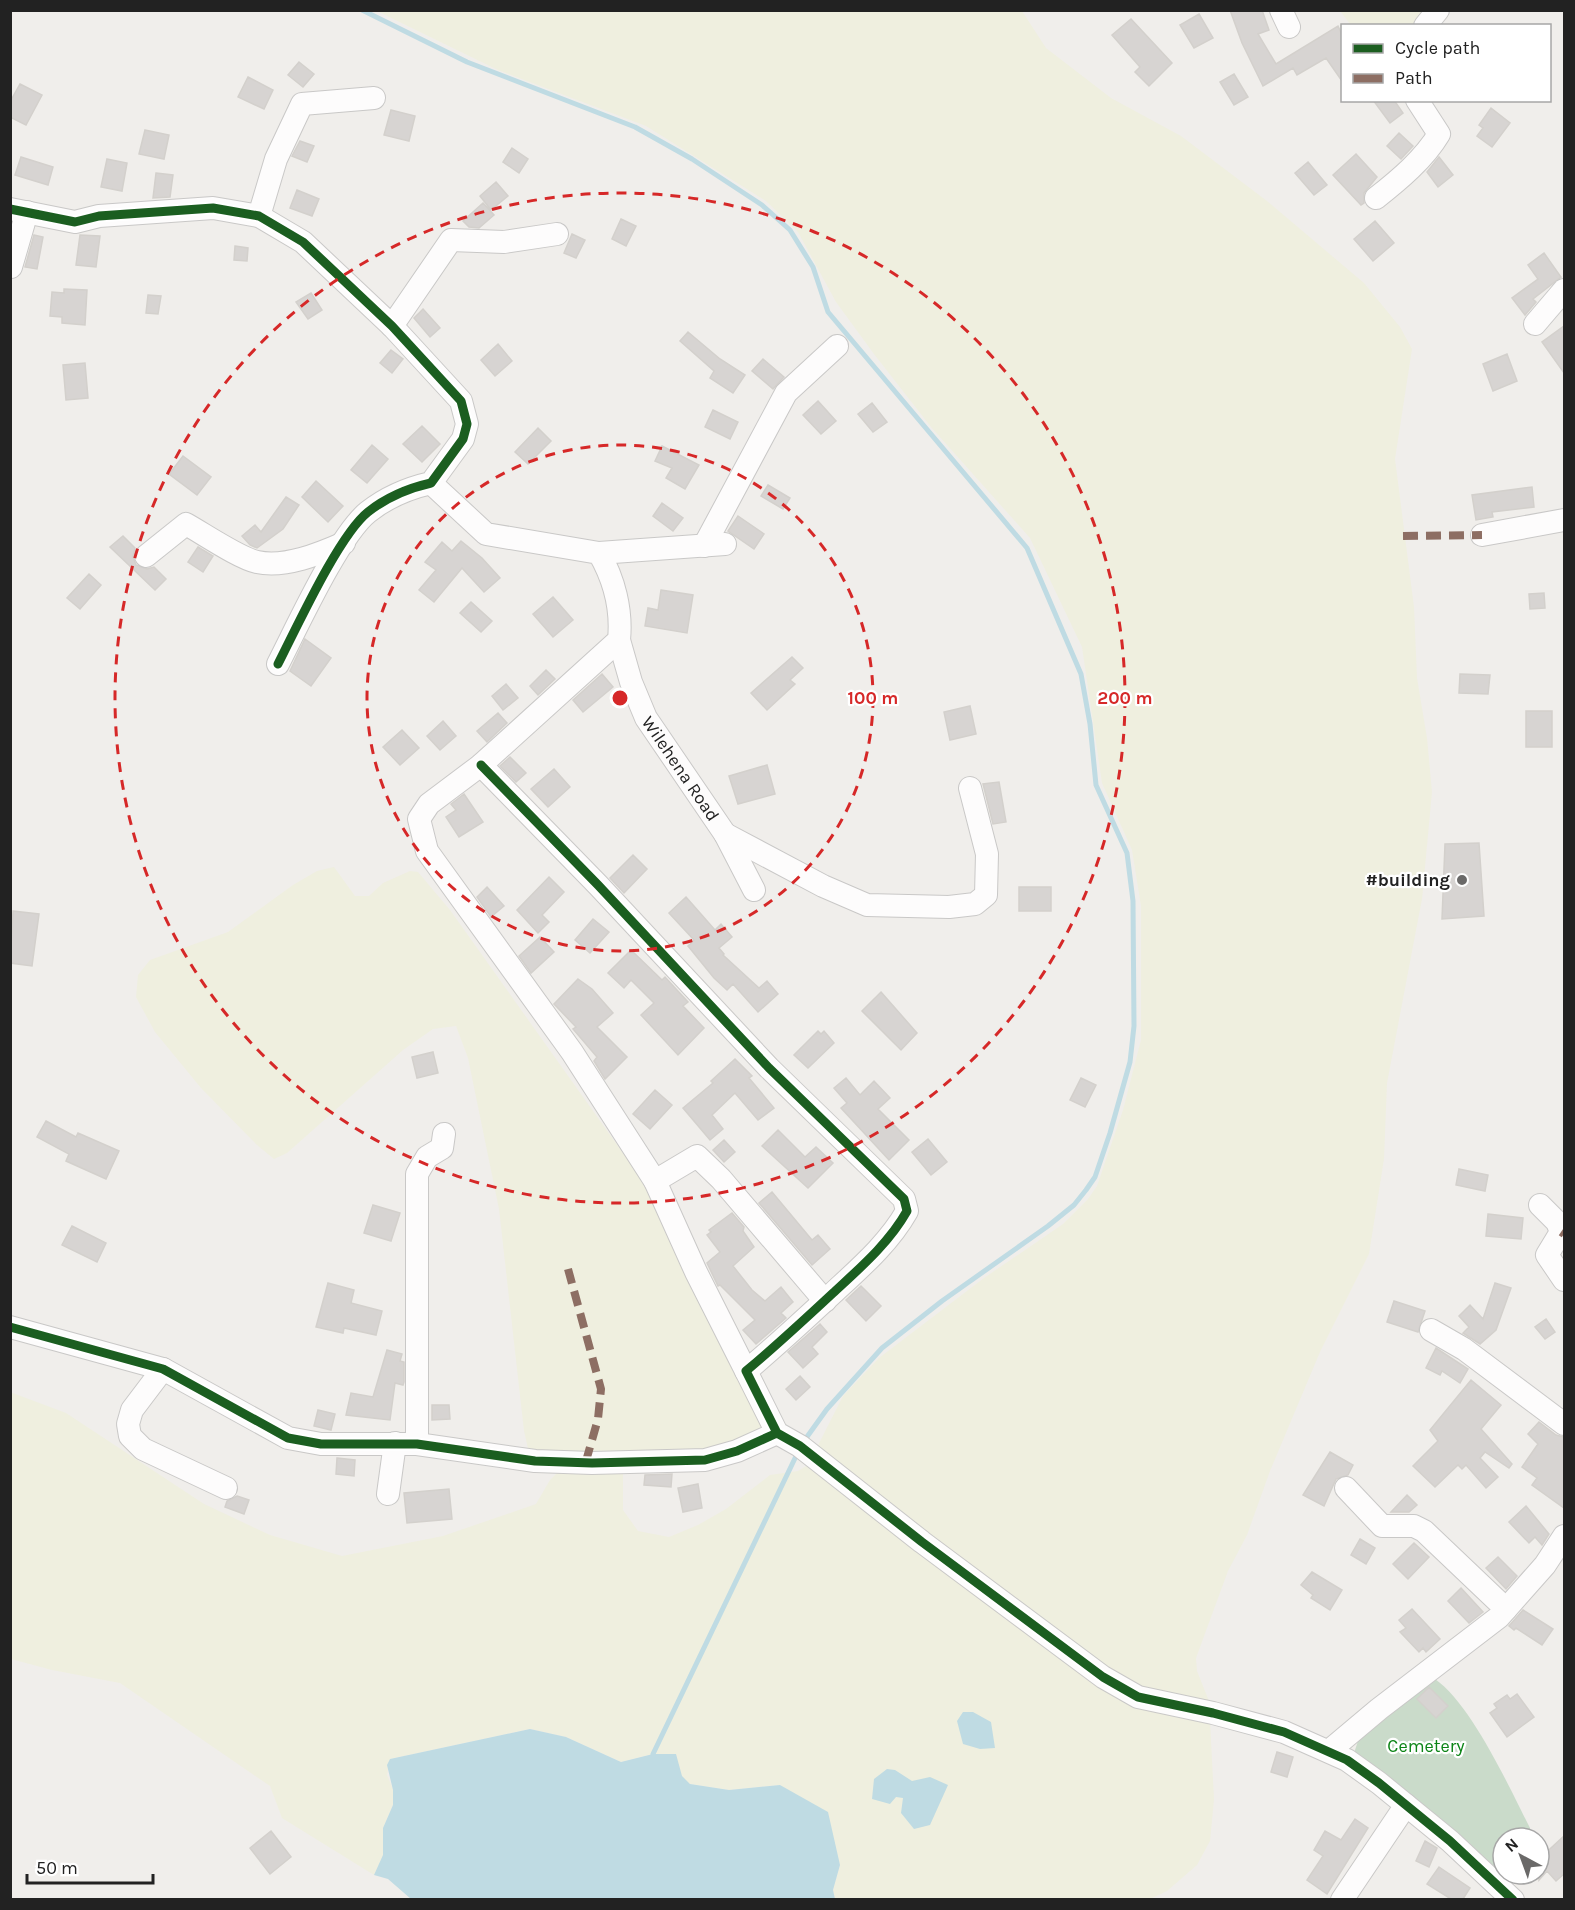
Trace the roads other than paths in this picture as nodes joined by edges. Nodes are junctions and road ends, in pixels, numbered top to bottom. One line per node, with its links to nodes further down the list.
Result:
1 (1438, 10): 2 (street)
2 (1427, 24)
3 (374, 98): 7 (street)
4 (1419, 102): 5 (street)
5 (1376, 198)
6 (19, 211): 7 (street); 9 (street)
7 (259, 216): 12 (street)
8 (557, 234): 12 (street)
9 (10, 267)
10 (1564, 290): 11 (street)
11 (1535, 324)
12 (392, 326): 14 (street)
13 (837, 346): 18 (street)
14 (431, 483): 17 (street); 18 (street)
15 (1564, 520): 16 (street)
16 (1482, 535)
17 (344, 543): 19 (street); 21 (street)
18 (599, 553): 20 (street, Wilehena Road)
19 (146, 556)
20 (619, 640): 22 (street); 24 (street, Wilehena Road)
21 (278, 664)
22 (481, 765): 27 (street); 30 (street)
23 (970, 788): 24 (street)
24 (725, 834): 25 (street, Wilehena Road)
25 (754, 890)
26 (444, 1134): 37 (street)
27 (655, 1181): 30 (street); 34 (street)
28 (1540, 1205): 29 (street)
29 (1564, 1281)
30 (825, 1300): 34 (street)
31 (10, 1327): 33 (street)
32 (1431, 1330): 35 (street)
33 (163, 1369): 37 (street); 38 (street)
34 (746, 1371): 36 (street)
35 (1564, 1424)
36 (777, 1433): 37 (street); 43 (street)
37 (406, 1444): 40 (street)
38 (226, 1488)
39 (1346, 1488): 42 (street)
40 (388, 1494)
41 (1564, 1536): 42 (street)
42 (1506, 1609): 43 (street)
43 (1329, 1751): 44 (street)
44 (1406, 1805): 45 (street); 46 (street)
45 (1342, 1899)
46 (1513, 1899)

